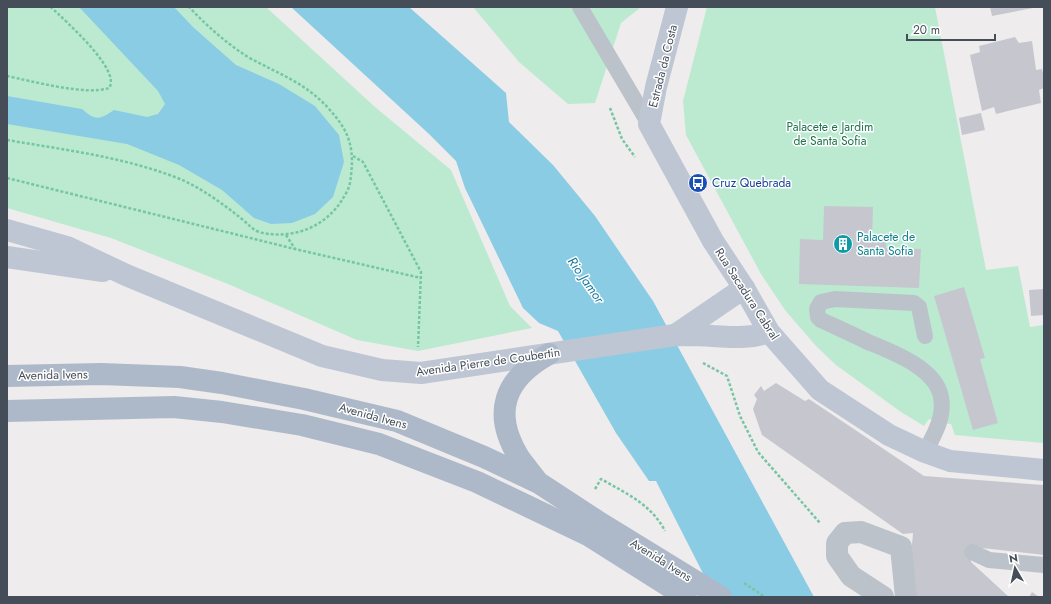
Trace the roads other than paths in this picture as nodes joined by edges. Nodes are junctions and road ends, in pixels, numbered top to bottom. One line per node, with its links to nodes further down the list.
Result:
1 (580, 7): 3 (lane)
2 (677, 7): 3 (street, Estrada da Costa)
3 (649, 124): 7 (street, Rua Sacadura Cabral)
4 (7, 230): 6 (street, Avenida Pierre de Coubertin)
5 (7, 257): 6 (street, Avenida Pierre de Coubertin)
6 (126, 275): 11 (street, Avenida Pierre de Coubertin)
7 (744, 288): 8 (street, Rua Sacadura Cabral); 9 (street, Avenida Pierre de Coubertin)
8 (769, 332): 9 (street, Avenida Pierre de Coubertin); 14 (street, Rua Sacadura Cabral)
9 (675, 335): 11 (street, Avenida Pierre de Coubertin)
10 (924, 336): 14 (lane)
11 (549, 354): 16 (main road)
12 (7, 376): 16 (main road, Avenida Ivens)
13 (7, 410): 19 (main road, Avenida Ivens)
14 (926, 452): 15 (street, Rua Sacadura Cabral)
15 (1044, 470)
16 (539, 483): 20 (main road, Avenida Ivens, bridge)
17 (972, 552): 18 (lane)
18 (1044, 565)
19 (686, 597)
20 (720, 597)
21 (883, 597): 22 (street)
22 (906, 597)

